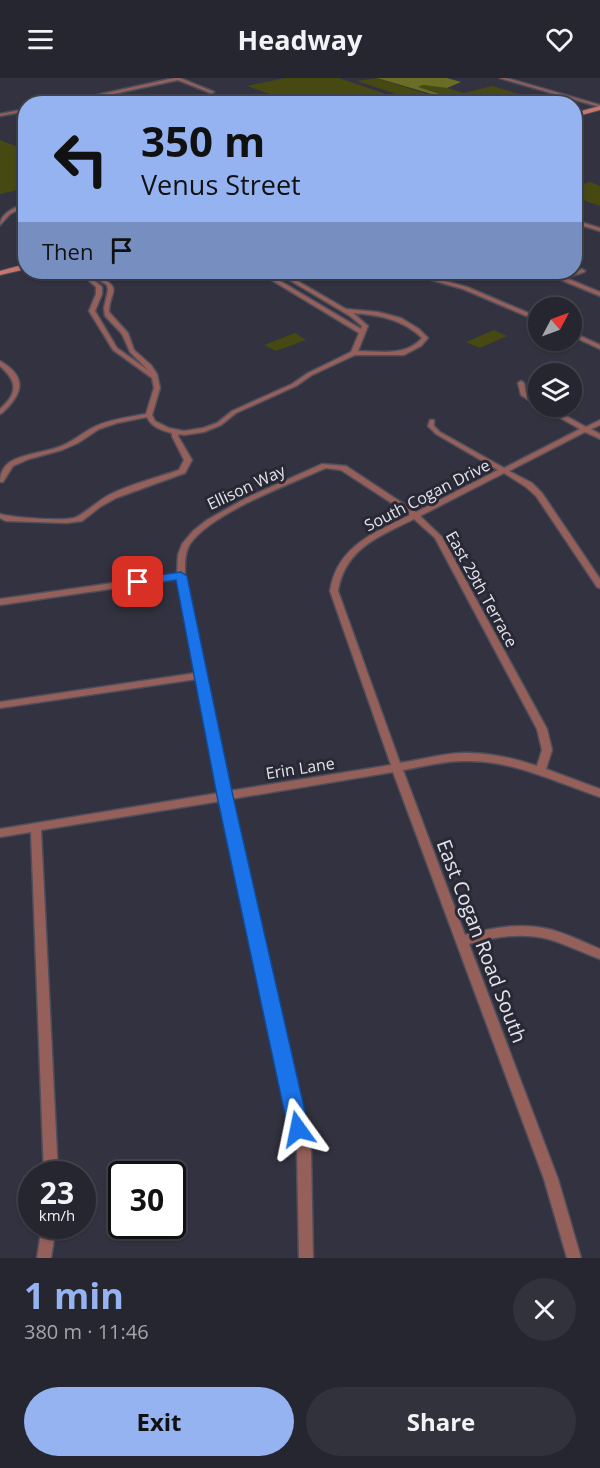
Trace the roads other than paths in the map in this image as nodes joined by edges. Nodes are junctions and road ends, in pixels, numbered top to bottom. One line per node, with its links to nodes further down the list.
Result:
1 (177, 78): 3 (street); 4 (street)
2 (502, 78): 5 (street)
3 (212, 92)
4 (95, 96)
5 (563, 96)
6 (582, 102): 7 (street)
7 (600, 107): 9 (main road)
8 (18, 112): 10 (street)
9 (582, 113)
10 (0, 116)
11 (18, 211): 12 (street)
12 (0, 224)
13 (582, 224): 14 (street)
14 (600, 230)
15 (18, 268): 16 (main road)
16 (0, 273)
17 (89, 279): 31 (street)
18 (101, 279): 31 (street)
19 (274, 279): 26 (street)
20 (291, 279): 24 (street)
21 (434, 279): 25 (street)
22 (564, 279): 23 (street)
23 (600, 294)
24 (345, 311): 26 (street); 29 (street)
25 (528, 315)
26 (363, 333): 29 (street)
27 (582, 339): 28 (street)
28 (600, 347)
29 (354, 353): 40 (street)
30 (0, 363): 34 (street)
31 (157, 380): 35 (street)
32 (521, 383): 33 (street)
33 (528, 397)
34 (0, 412)
35 (149, 416): 40 (street); 44 (street)
36 (562, 417): 39 (street)
37 (432, 421): 43 (street)
38 (600, 422): 39 (street, South Cogan Drive)
39 (586, 430): 41 (street); 43 (street, South Cogan Drive)
40 (176, 432): 46 (street)
41 (600, 437)
42 (333, 466): 45 (street, East 29th Terrace); 47 (street, Ellison Way)
43 (504, 470): 45 (street, South Cogan Drive); 48 (street)
44 (0, 480)
45 (415, 515): 50 (street, South Cogan Drive); 54 (street, East 29th Terrace)
46 (0, 516)
47 (181, 576): 49 (street); 51 (street, Ellison Way)
48 (600, 585)
49 (0, 602)
50 (351, 638): 53 (street, East Cogan Road South)
51 (201, 675): 52 (street); 56 (street, Ellison Way)
52 (0, 705)
53 (397, 768): 54 (street, Erin Lane); 56 (street, Erin Lane); 59 (street, East Cogan Road South)
54 (540, 771): 55 (street, Erin Lane)
55 (600, 793)
56 (225, 796): 57 (street, Erin Lane); 64 (street, Ellison Way)
57 (36, 828): 58 (street, Erin Lane); 61 (street)
58 (0, 833)
59 (461, 941): 60 (street); 65 (street, East Cogan Road South)
60 (600, 954)
61 (50, 1161)
62 (47, 1239): 63 (street)
63 (44, 1258)
64 (306, 1258)
65 (574, 1258)

